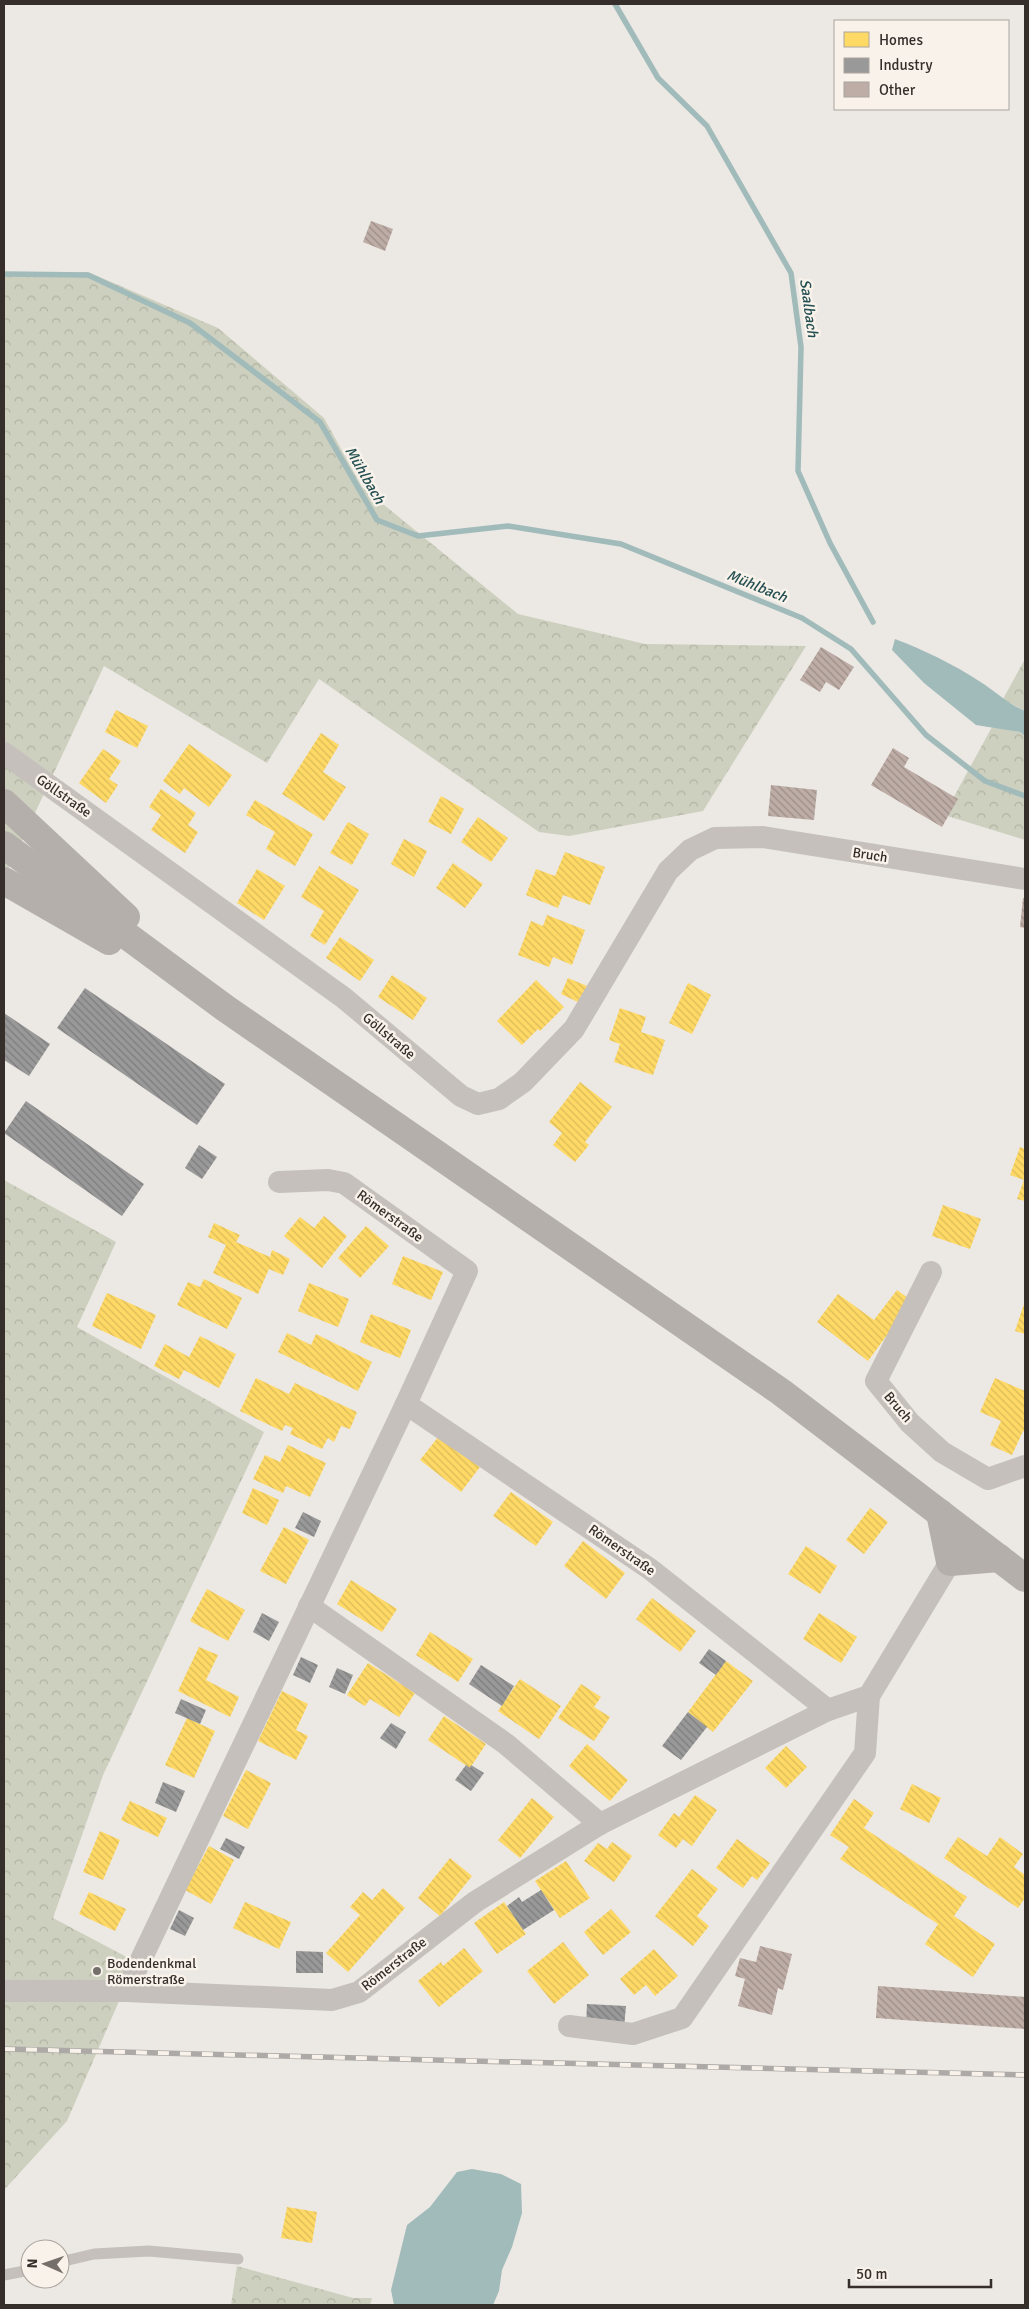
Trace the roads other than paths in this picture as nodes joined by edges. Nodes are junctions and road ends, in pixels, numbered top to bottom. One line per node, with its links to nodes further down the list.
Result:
1 (4, 753): 3 (street, Göllstraße)
2 (4, 803): 7 (main road)
3 (714, 838): 5 (street, Bruch)
4 (4, 845): 7 (main road)
5 (1025, 879)
6 (4, 881): 7 (main road)
7 (225, 1008): 12 (main road)
8 (280, 1182): 10 (street, Römerstraße)
9 (931, 1272): 11 (street, Bruch)
10 (406, 1404): 16 (street, Römerstraße); 18 (street, Römerstraße)
11 (1025, 1466)
12 (940, 1513): 13 (main road); 14 (main road)
13 (999, 1558): 14 (main road); 15 (main road)
14 (950, 1562): 17 (street)
15 (1025, 1578)
16 (309, 1606): 19 (street); 21 (street, Römerstraße)
17 (869, 1696): 18 (street, Römerstraße); 22 (street)
18 (828, 1710): 19 (street, Römerstraße)
19 (600, 1824): 21 (street, Römerstraße)
20 (4, 1991): 21 (street, Römerstraße)
21 (126, 1991)
22 (569, 2026)
23 (238, 2259): 24 (lane)
24 (70, 2260)
25 (20, 2272): 26 (lane)
26 (4, 2275)

